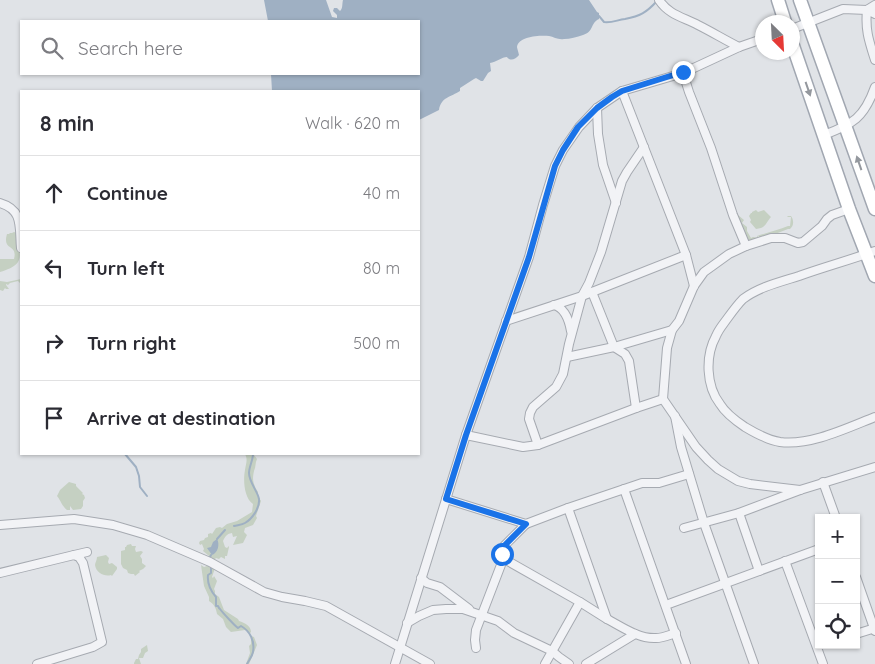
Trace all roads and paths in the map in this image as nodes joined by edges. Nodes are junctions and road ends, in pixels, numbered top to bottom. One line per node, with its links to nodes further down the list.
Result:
1 (659, 0): 11 (street)
2 (778, 0): 7 (main road)
3 (800, 0): 8 (main road)
4 (875, 5): 5 (street)
5 (867, 10): 6 (street); 8 (street); 13 (street)
6 (875, 14)
7 (783, 15)
8 (808, 24): 9 (street); 18 (main road)
9 (800, 26)
10 (755, 41): 11 (street)
11 (739, 47): 14 (street)
12 (798, 60): 19 (main road, one-way to 19)
13 (875, 60)
14 (683, 72): 16 (street); 26 (street)
15 (875, 87): 18 (street)
16 (622, 91): 17 (street); 20 (street)
17 (597, 108): 22 (street); 34 (street)
18 (846, 126): 19 (street); 24 (main road, one-way to 18)
19 (824, 134): 23 (main road)
20 (644, 147): 22 (street); 28 (street)
21 (0, 203): 25 (street)
22 (616, 203): 32 (street)
23 (849, 208): 26 (street); 27 (main road)
24 (875, 208)
25 (20, 223)
26 (746, 246): 30 (street)
27 (871, 252): 29 (main road); 42 (street)
28 (686, 255): 30 (street); 31 (street)
29 (875, 276)
30 (694, 286): 35 (street)
31 (592, 292): 32 (street); 37 (street)
32 (582, 296): 33 (street); 36 (street)
33 (554, 305): 34 (street); 36 (street)
34 (506, 321): 43 (street)
35 (672, 330): 37 (street); 39 (street)
36 (572, 334): 38 (street)
37 (614, 347): 38 (street); 40 (street)
38 (566, 357): 44 (street)
39 (663, 399): 40 (street); 41 (street)
40 (636, 408): 44 (street)
41 (674, 414): 46 (street); 49 (street)
42 (875, 417)
43 (466, 435): 44 (street); 50 (street)
44 (538, 445)
45 (875, 466): 47 (street)
46 (689, 474): 48 (street); 54 (street)
47 (823, 482): 49 (street); 53 (street)
48 (624, 489): 51 (street); 69 (street)
49 (800, 490): 52 (street)
50 (446, 499): 55 (street); 65 (street)
51 (568, 508): 55 (street); 72 (street)
52 (739, 513): 54 (street); 63 (street)
53 (835, 514)
54 (704, 523): 57 (street); 66 (street)
55 (526, 524): 61 (street)
56 (0, 525): 79 (street)
57 (684, 528)
58 (815, 550): 62 (street)
59 (87, 552): 60 (street)
60 (74, 555): 64 (street); 83 (street)
61 (504, 557): 68 (street); 71 (street)
62 (785, 561): 63 (street); 78 (street)
63 (759, 571): 66 (street)
64 (0, 573)
65 (421, 578): 70 (street); 73 (street)
66 (724, 583): 69 (street); 90 (street)
67 (860, 588): 74 (street)
68 (580, 602): 72 (street); 82 (street)
69 (666, 605): 75 (street)
70 (472, 612): 71 (street); 73 (street)
71 (481, 615): 80 (street); 82 (street)
72 (607, 619): 77 (street)
73 (407, 623): 79 (street)
74 (875, 629): 76 (street)
75 (676, 633): 77 (street); 89 (street)
76 (860, 633)
77 (635, 634): 88 (street)
78 (815, 634)
79 (400, 647): 84 (street); 85 (street)
80 (476, 648)
81 (820, 649): 91 (street)
82 (552, 650): 86 (street); 87 (street)
83 (37, 664)
84 (395, 664)
85 (430, 664)
86 (545, 664)
87 (569, 664)
88 (586, 664)
89 (686, 664)
90 (754, 664)
91 (823, 664)

